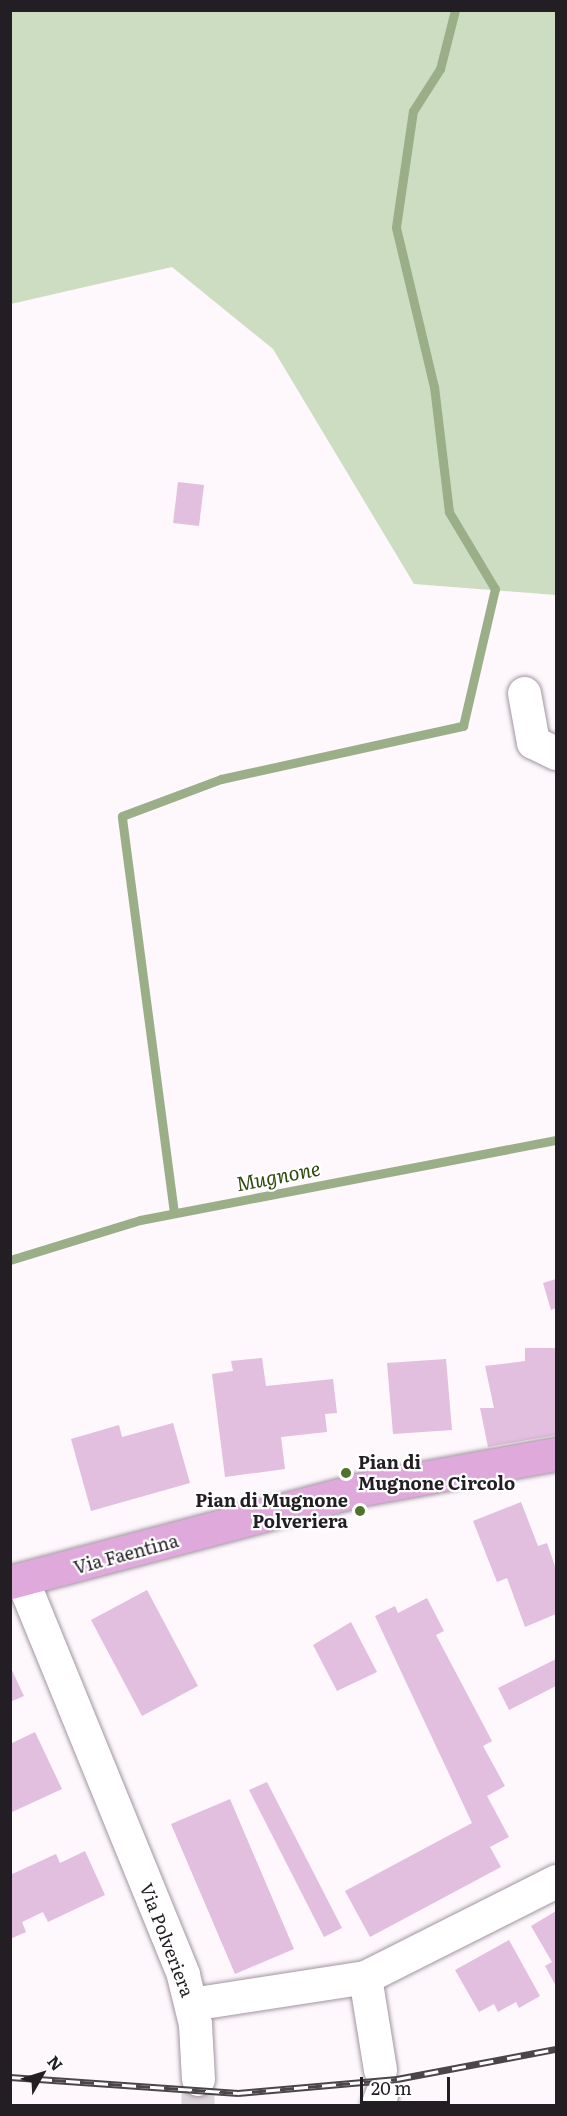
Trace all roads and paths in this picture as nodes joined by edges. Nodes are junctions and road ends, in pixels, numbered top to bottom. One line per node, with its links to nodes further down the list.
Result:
1 (524, 693): 2 (street)
2 (556, 753)
3 (556, 1454): 4 (main road, Via Faentina)
4 (17, 1582): 7 (street, Via Polveriera)
5 (556, 1881): 6 (street, Via Polveriera)
6 (365, 1977): 7 (street, Via Polveriera); 9 (street)
7 (191, 2004): 8 (street)
8 (198, 2079)
9 (379, 2090)

